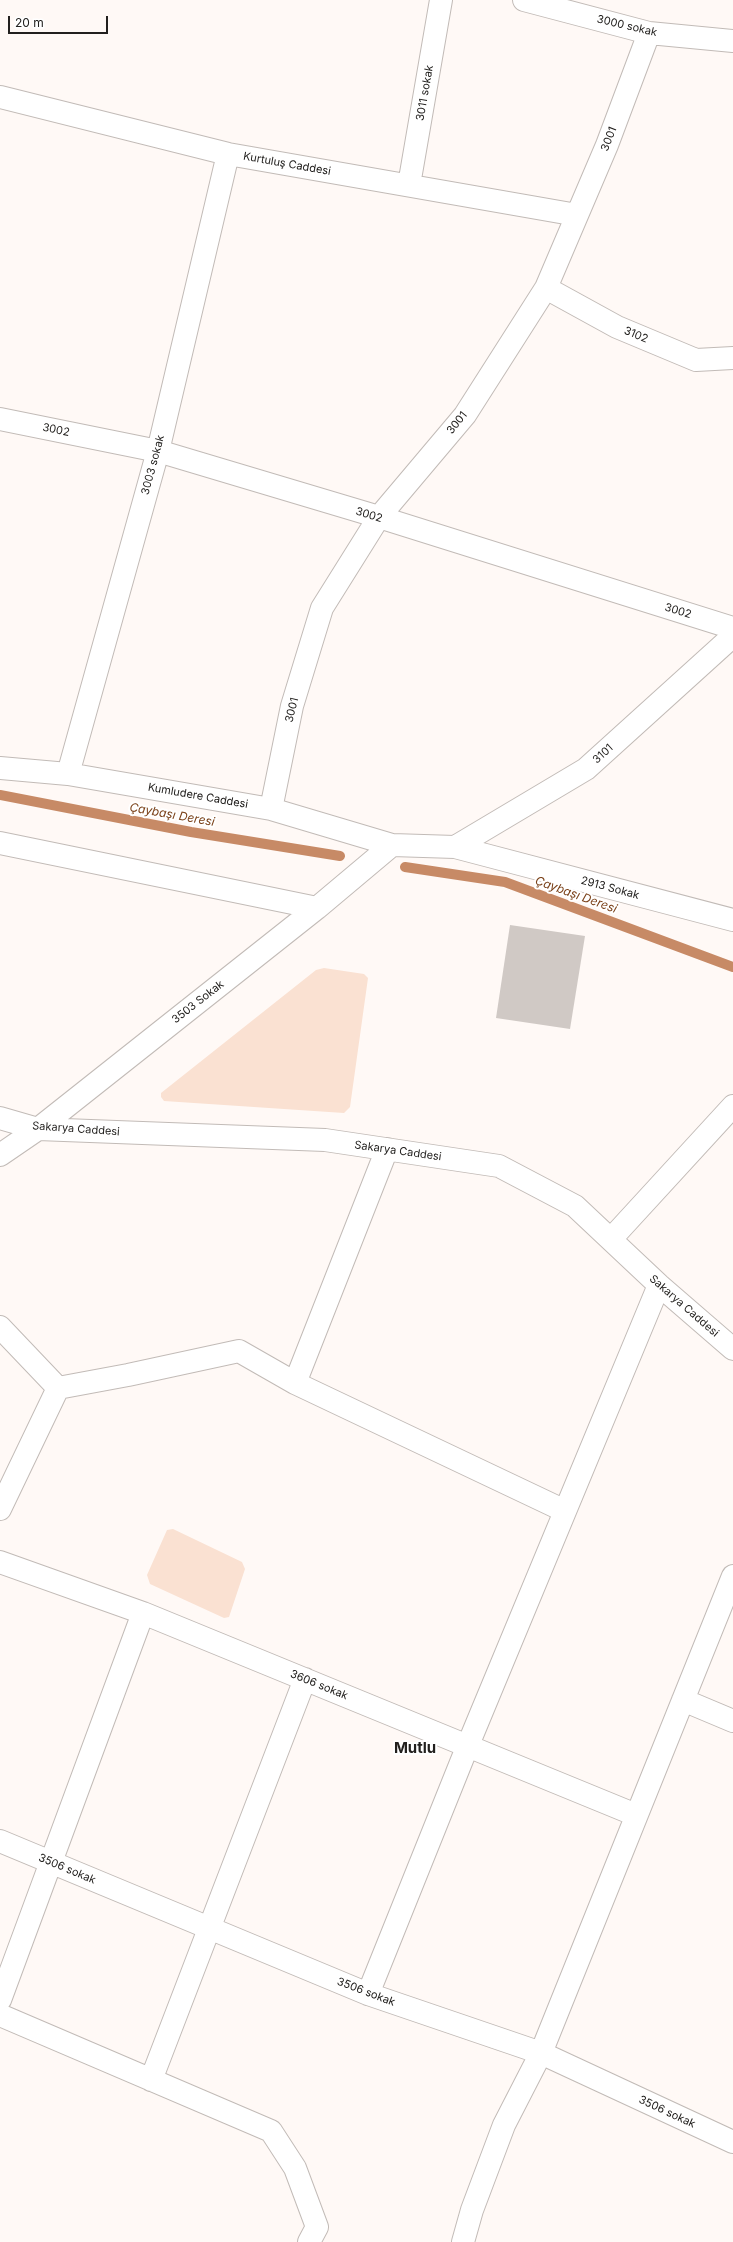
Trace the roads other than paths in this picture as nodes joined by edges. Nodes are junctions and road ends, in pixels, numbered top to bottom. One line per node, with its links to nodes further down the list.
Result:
1 (441, 0): 7 (street, 3011 sokak)
2 (524, 0): 3 (street, 3000 sokak)
3 (649, 33): 4 (street, 3000 sokak); 8 (street, 3001)
4 (733, 40)
5 (0, 97): 6 (street, Kurtuluş Caddesi)
6 (228, 154): 7 (street, Kurtuluş Caddesi); 12 (street, 3003 sokak)
7 (409, 185): 8 (street, Kurtuluş Caddesi)
8 (577, 215): 9 (street, 3001)
9 (546, 288): 10 (street, 3102); 13 (street, 3001)
10 (733, 358)
11 (0, 419): 12 (street, 3002)
12 (158, 451): 13 (street, 3002); 17 (street, 3003 sokak)
13 (378, 517): 14 (street, 3002); 18 (street, 3001)
14 (733, 628)
15 (733, 636): 21 (street, 3101)
16 (0, 768): 17 (street, Kumludere Caddesi)
17 (68, 774): 18 (street, Kumludere Caddesi)
18 (271, 809): 20 (street, Kumludere Caddesi)
19 (0, 842): 22 (street)
20 (392, 845): 21 (street, 2913 Sokak); 22 (street, 3503 Sokak)
21 (455, 847): 23 (street, 2913 Sokak)
22 (317, 908): 26 (street, 3503 Sokak)
23 (733, 920)
24 (733, 1106): 29 (street)
25 (0, 1118): 26 (street, Sakarya Caddesi)
26 (38, 1129): 27 (street, Sakarya Caddesi); 28 (street, 3503 Sokak)
27 (387, 1149): 29 (street, Sakarya Caddesi); 33 (street)
28 (0, 1155)
29 (611, 1239): 30 (street, Sakarya Caddesi)
30 (659, 1285): 32 (street, Sakarya Caddesi); 36 (street)
31 (0, 1328): 34 (street)
32 (733, 1349)
33 (295, 1382): 34 (street); 36 (street)
34 (58, 1388): 35 (street)
35 (0, 1509)
36 (565, 1511): 43 (street)
37 (0, 1562): 39 (street, 3606 sokak)
38 (733, 1576): 41 (street)
39 (143, 1613): 40 (street, 3606 sokak); 46 (street)
40 (305, 1679): 43 (street, 3606 sokak); 47 (street)
41 (683, 1700): 42 (street); 44 (street)
42 (733, 1721)
43 (468, 1745): 44 (street, 3606 sokak); 48 (street)
44 (636, 1816): 51 (street)
45 (0, 1841): 46 (street, 3506 sokak)
46 (50, 1863): 47 (street, 3506 sokak); 49 (street)
47 (210, 1929): 48 (street, 3506 sokak); 52 (street)
48 (368, 1994): 51 (street, 3506 sokak)
49 (0, 2000)
50 (0, 2015): 52 (street)
51 (541, 2054): 53 (street, 3506 sokak); 55 (street)
52 (151, 2080): 54 (street)
53 (733, 2142)
54 (309, 2242)
55 (463, 2242)

